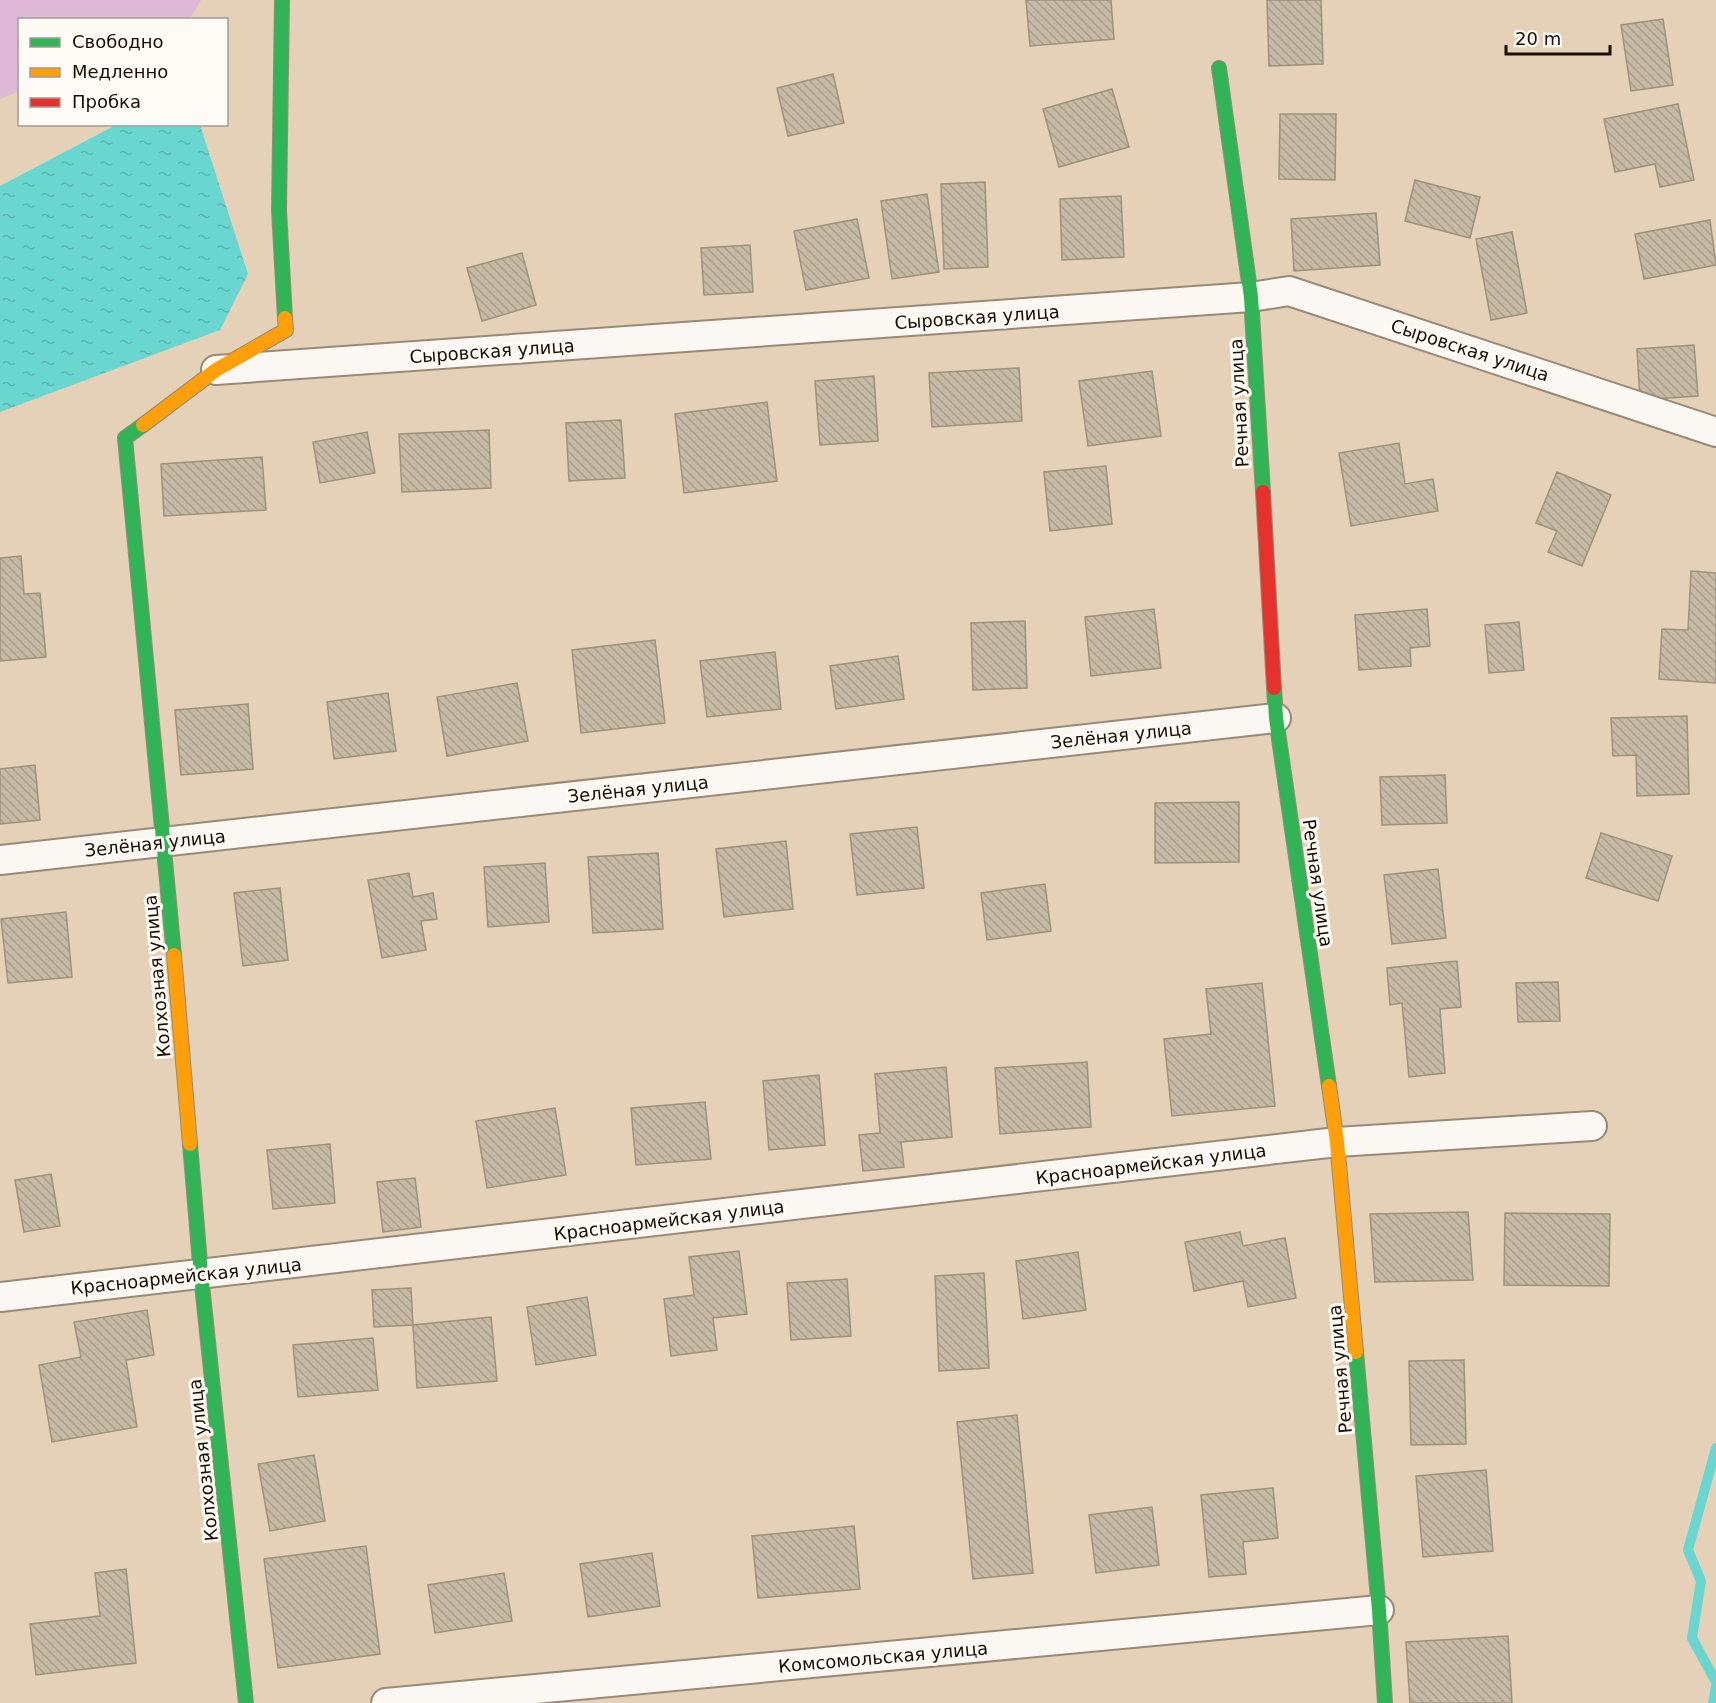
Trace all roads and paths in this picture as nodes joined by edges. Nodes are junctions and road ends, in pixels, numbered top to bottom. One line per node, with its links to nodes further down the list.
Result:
1 (282, 0): 4 (street, Колхозная улица)
2 (1219, 68): 3 (street, Речная улица)
3 (1251, 297): 4 (street, Сыровская улица); 5 (street, Сыровская улица); 6 (street, Речная улица)
4 (216, 370): 7 (street, Колхозная улица)
5 (1716, 432)
6 (1276, 718): 7 (street, Зелёная улица); 10 (street, Речная улица)
7 (164, 843): 8 (street, Зелёная улица); 11 (street, Колхозная улица)
8 (0, 860)
9 (1592, 1126): 10 (street, Красноармейская улица)
10 (1337, 1142): 11 (street, Красноармейская улица); 13 (street, Речная улица)
11 (201, 1275): 12 (street, Красноармейская улица); 14 (street, Колхозная улица)
12 (0, 1297)
13 (1379, 1610): 15 (street, Комсомольская улица); 16 (street, Речная улица)
14 (246, 1703)
15 (386, 1703)
16 (1385, 1703)

